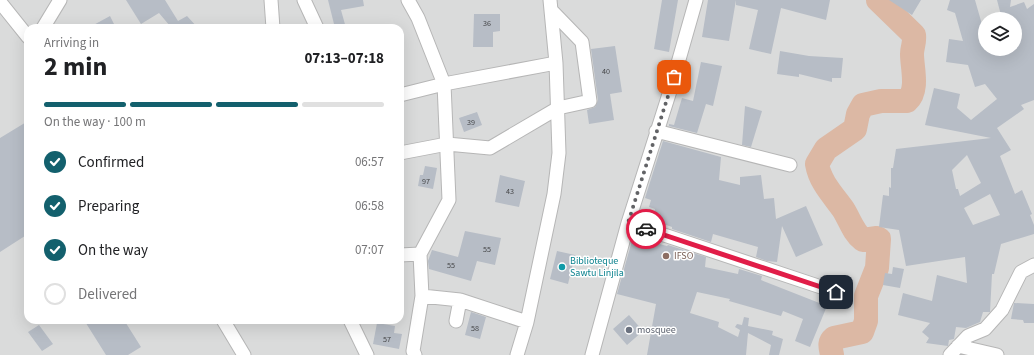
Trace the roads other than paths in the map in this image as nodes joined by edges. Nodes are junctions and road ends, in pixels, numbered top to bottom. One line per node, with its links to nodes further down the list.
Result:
1 (60, 0): 8 (street)
2 (271, 0): 9 (street)
3 (304, 0): 10 (street)
4 (408, 0): 13 (street)
5 (696, 0): 16 (street)
6 (0, 2): 11 (street)
7 (550, 5): 12 (street); 15 (street)
8 (45, 24)
9 (274, 24)
10 (315, 24)
11 (24, 32)
12 (556, 63): 13 (street); 15 (street)
13 (444, 84): 14 (street); 17 (street)
14 (404, 94)
15 (558, 108): 17 (street); 28 (street)
16 (656, 132): 19 (street); 20 (street)
17 (447, 144): 18 (street); 21 (street)
18 (404, 152)
19 (790, 165)
20 (628, 223): 24 (street); 36 (street)
21 (420, 254): 22 (street); 25 (street)
22 (404, 255)
23 (1034, 265): 31 (street)
24 (836, 292)
25 (422, 296): 26 (street); 34 (street)
26 (460, 300): 27 (street); 28 (street)
27 (456, 321)
28 (527, 322): 35 (street)
29 (225, 324): 32 (street)
30 (352, 324): 33 (street)
31 (954, 351): 37 (street)
32 (244, 355)
33 (367, 355)
34 (415, 355)
35 (517, 355)
36 (592, 355)
37 (997, 355)

